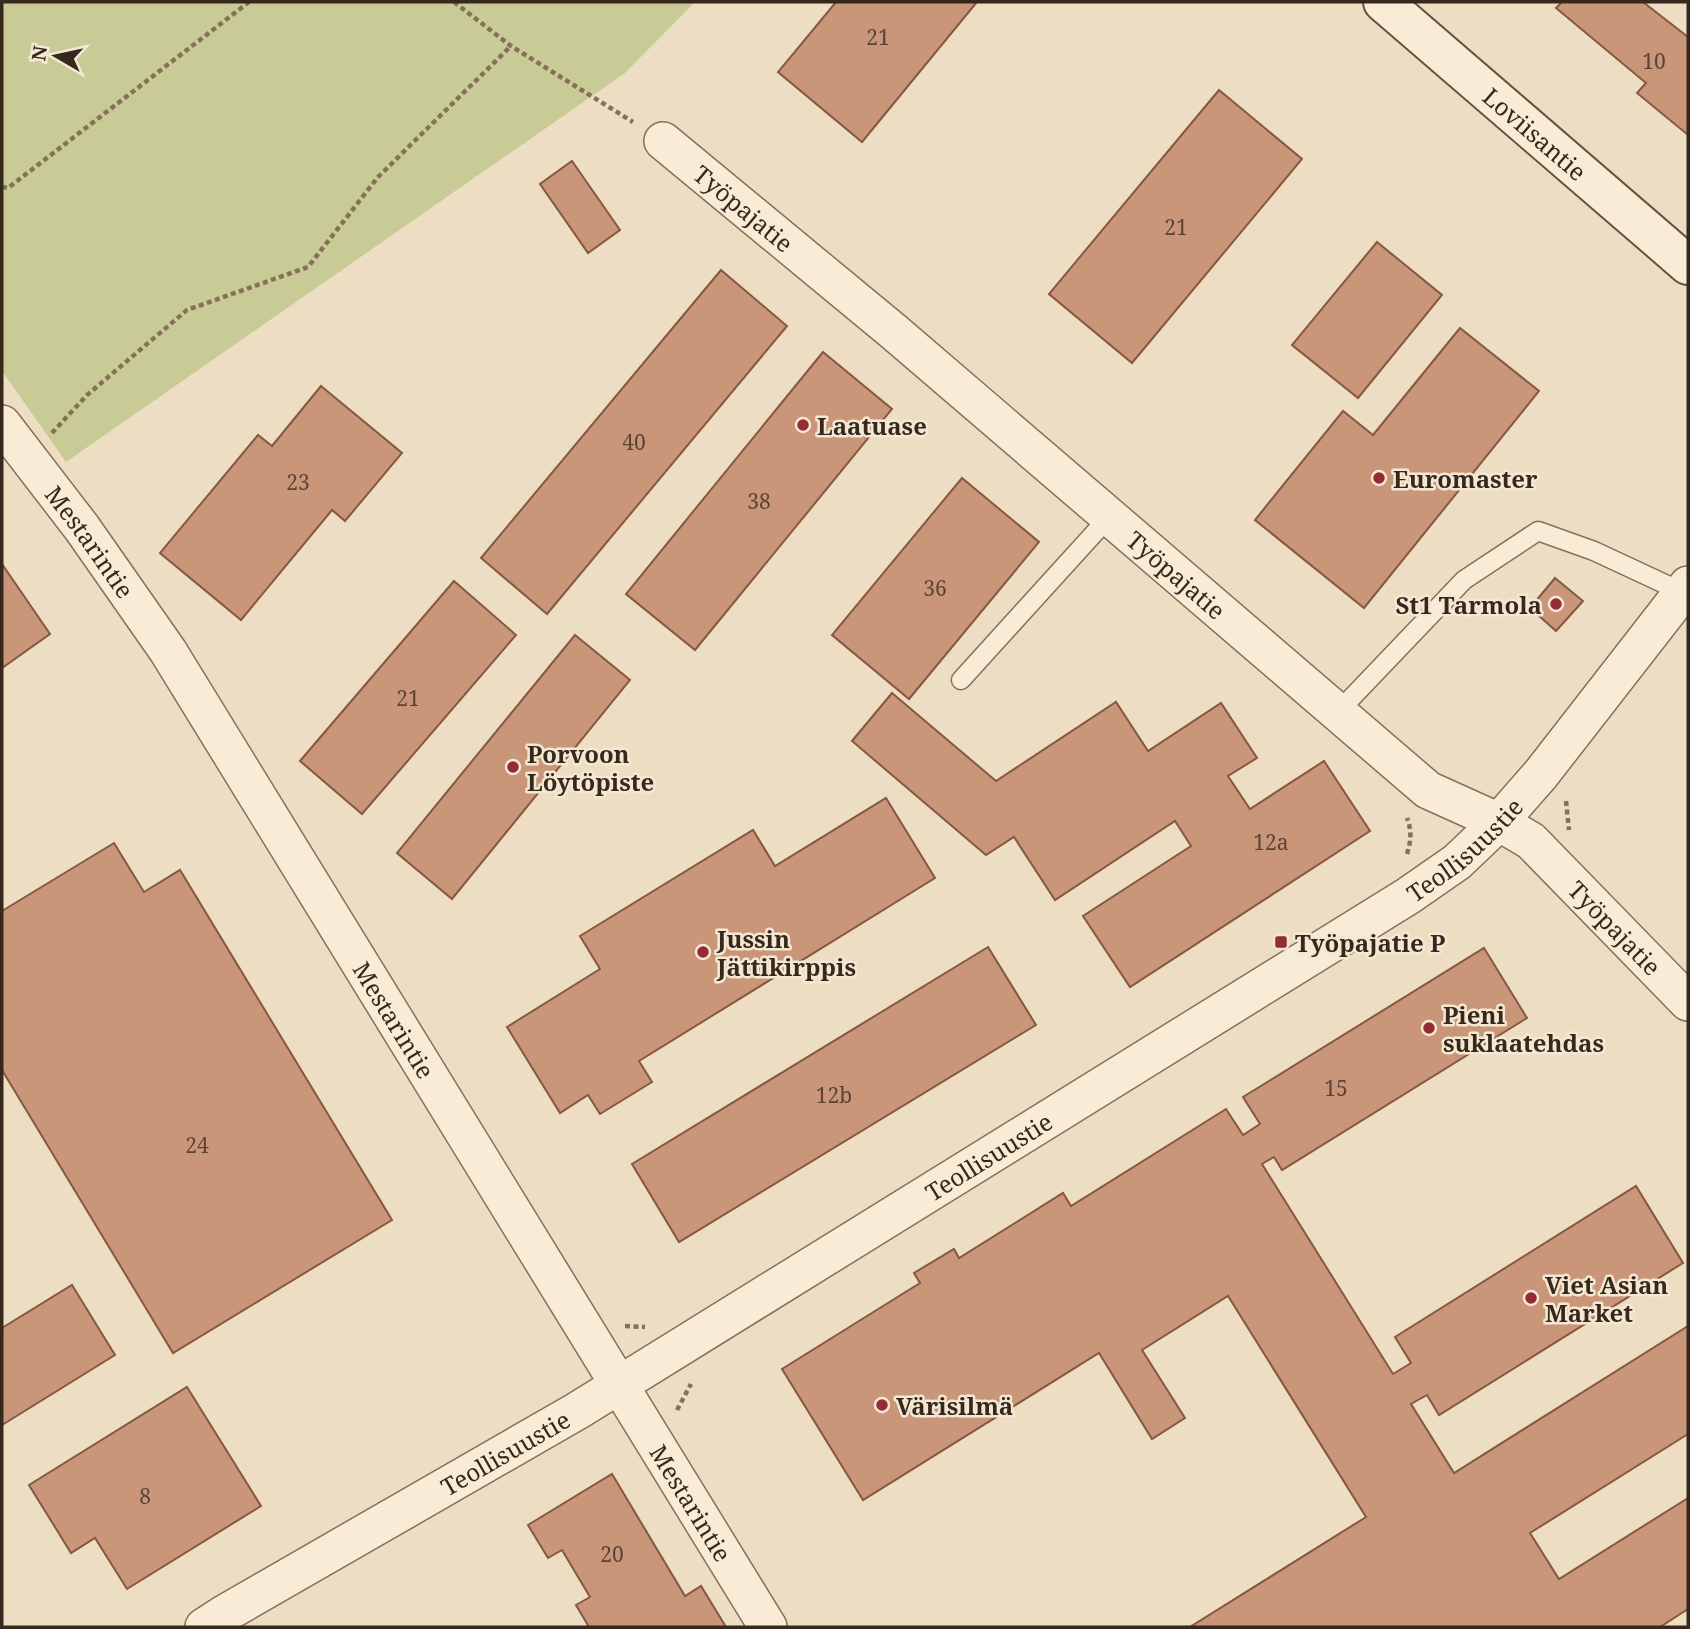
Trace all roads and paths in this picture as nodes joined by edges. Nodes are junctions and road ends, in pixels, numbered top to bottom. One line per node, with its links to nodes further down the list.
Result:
1 (249, 2): 6 (path)
2 (454, 2): 4 (path)
3 (1383, 2): 7 (main road, Loviisantie)
4 (511, 46): 5 (path); 9 (path)
5 (663, 141): 10 (street, Työpajatie)
6 (2, 187)
7 (1688, 265)
8 (2, 424): 9 (street, Mestarintie)
9 (29, 460): 16 (street, Mestarintie)
10 (1110, 517): 12 (lane); 13 (street, Työpajatie)
11 (1685, 589): 13 (lane); 14 (street, Teollisuustie)
12 (961, 680)
13 (1337, 712): 14 (street, Työpajatie)
14 (1499, 822): 15 (street, Työpajatie); 16 (street, Teollisuustie)
15 (1688, 1002)
16 (620, 1385): 17 (street, Teollisuustie); 18 (street, Mestarintie)
17 (204, 1627)
18 (768, 1627)

